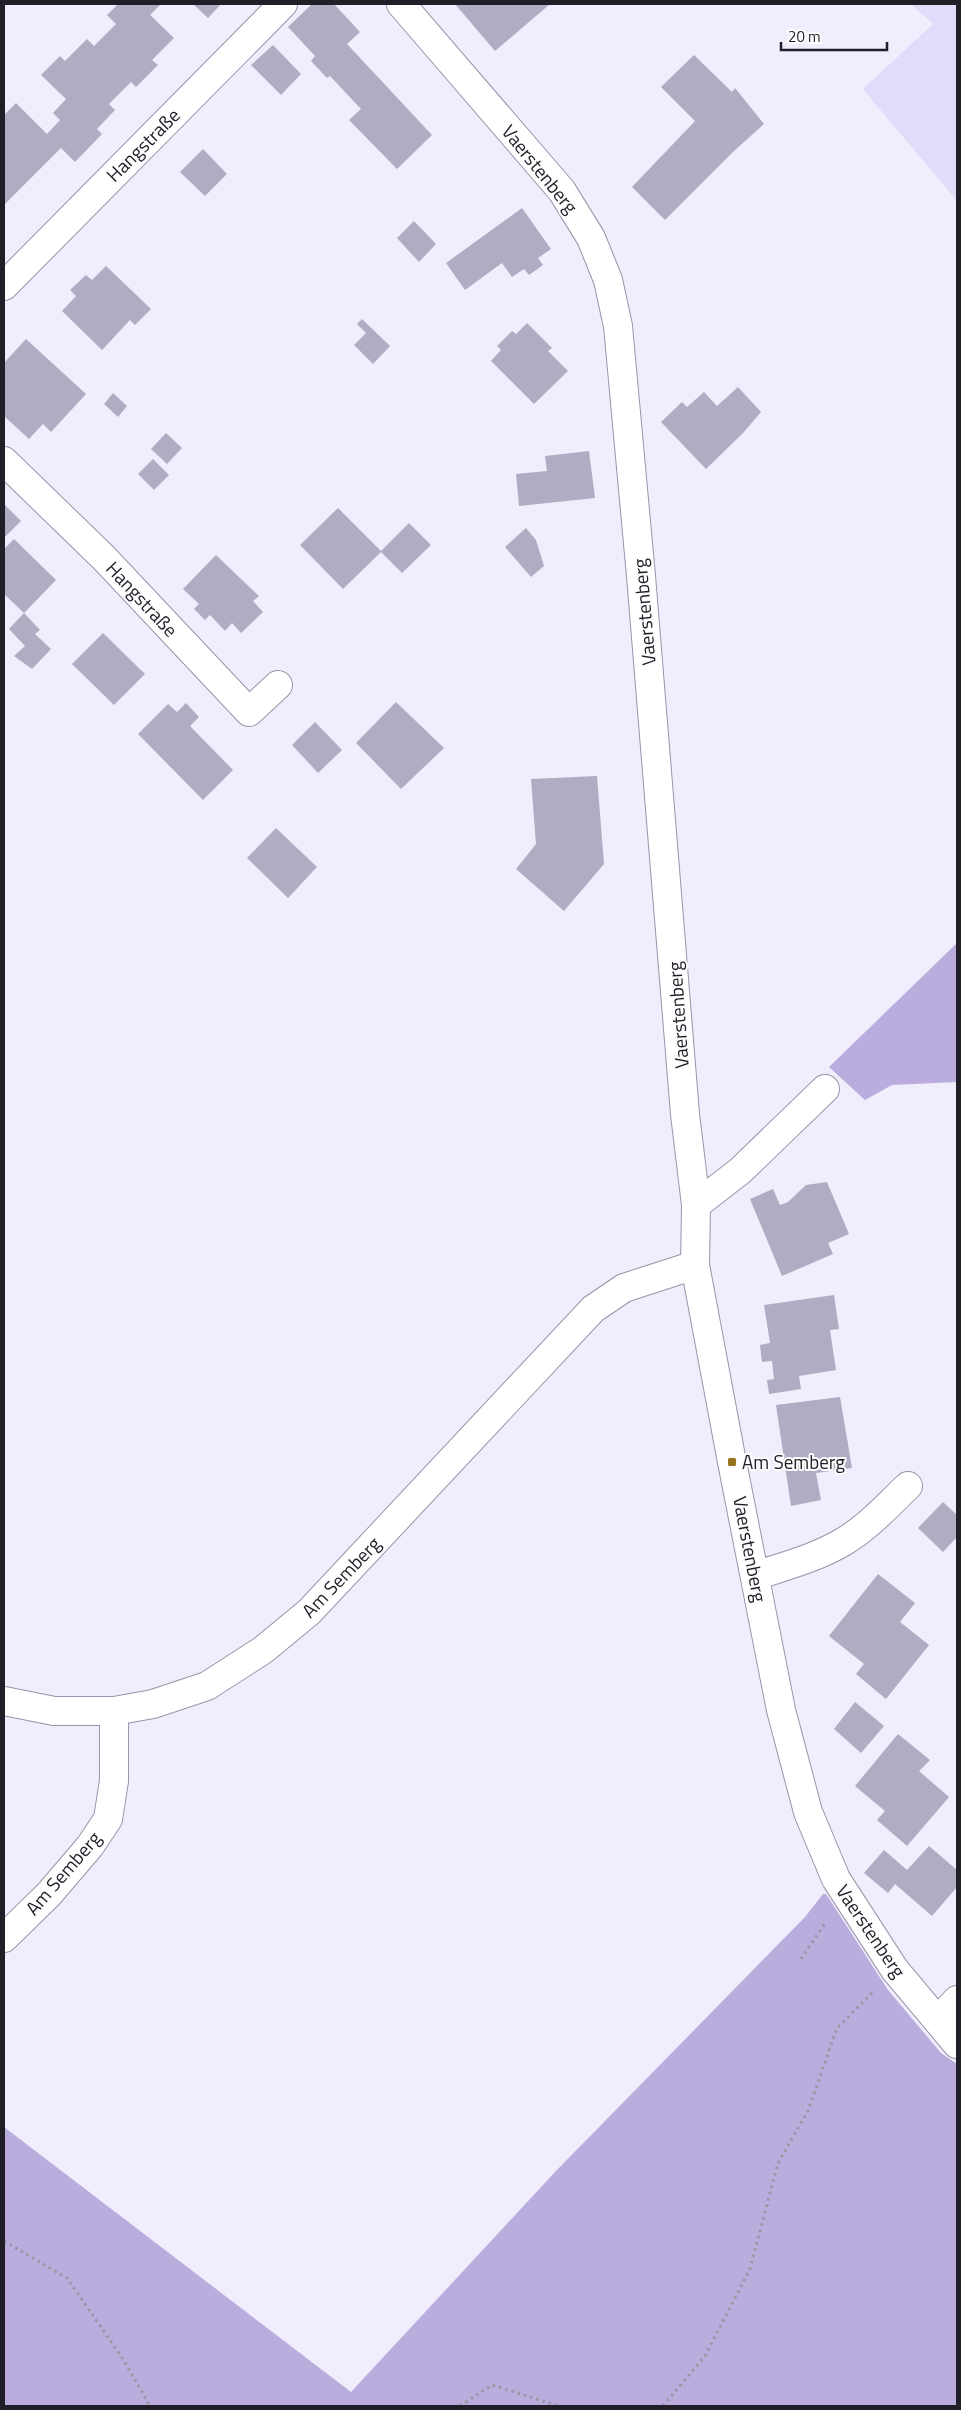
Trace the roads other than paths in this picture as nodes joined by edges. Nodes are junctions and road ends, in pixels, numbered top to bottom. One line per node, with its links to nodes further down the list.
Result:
1 (283, 4): 3 (street, Hangstraße)
2 (401, 4): 7 (street, Vaerstenberg)
3 (4, 286)
4 (4, 461): 5 (street, Hangstraße)
5 (278, 685)
6 (825, 1089): 7 (street)
7 (696, 1205): 8 (street, Vaerstenberg)
8 (695, 1265): 10 (street, Vaerstenberg); 12 (street, Am Semberg)
9 (908, 1486): 10 (street)
10 (755, 1576): 15 (street, Vaerstenberg)
11 (4, 1701): 12 (street, Am Semberg)
12 (114, 1711): 13 (street, Am Semberg)
13 (4, 1938)
14 (957, 2000): 15 (street)
15 (938, 2020): 16 (street, Vaerstenberg)
16 (957, 2044)

